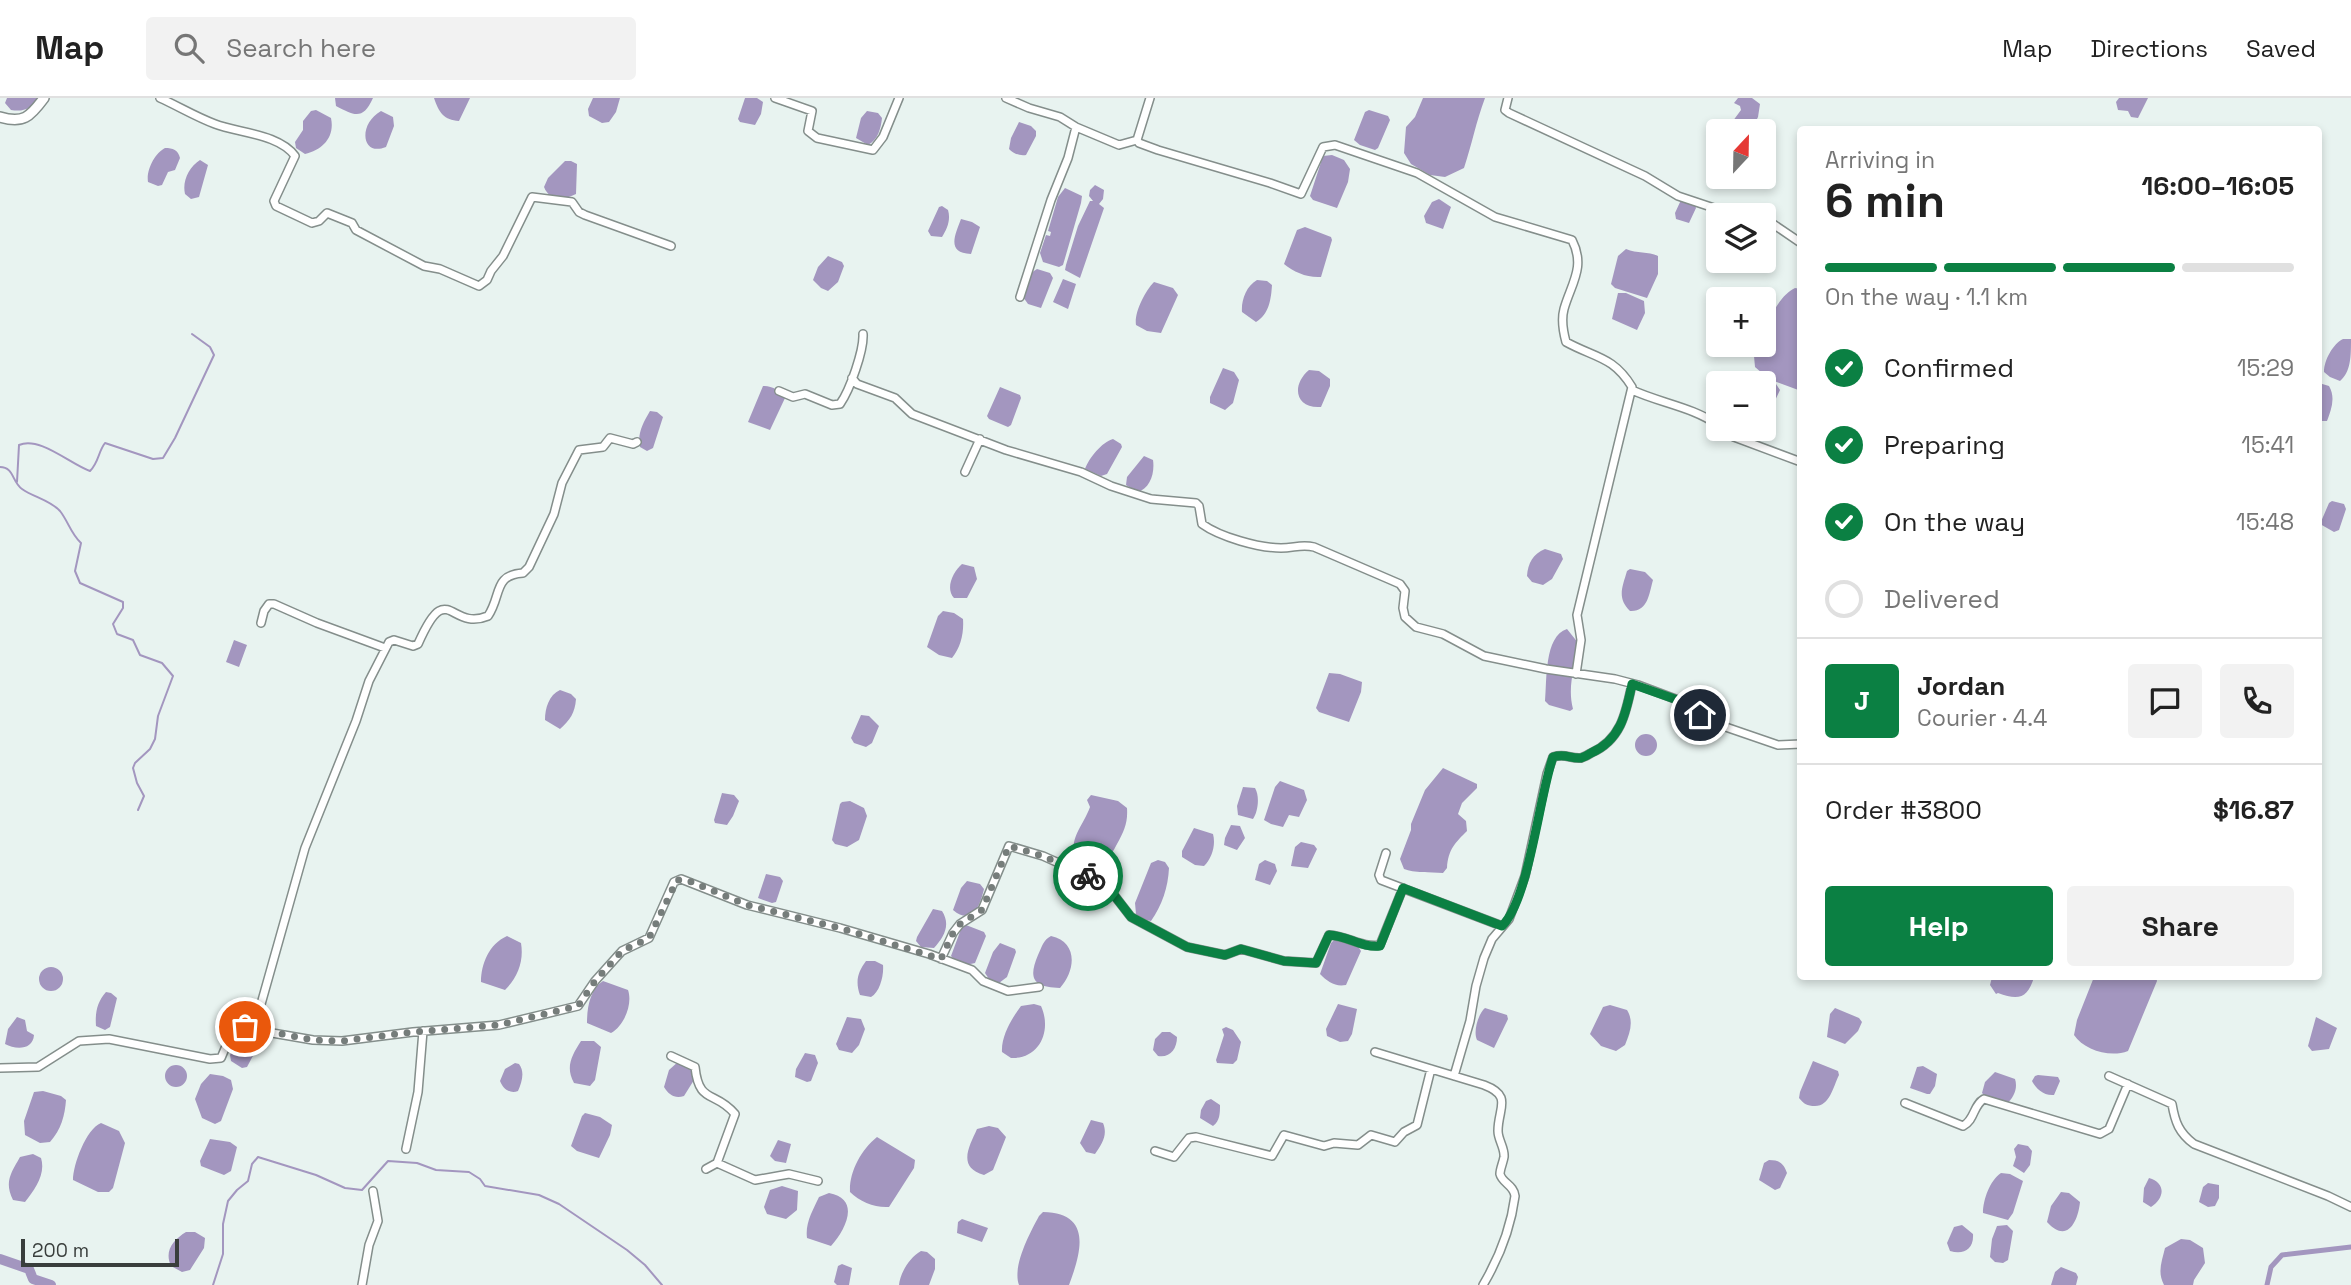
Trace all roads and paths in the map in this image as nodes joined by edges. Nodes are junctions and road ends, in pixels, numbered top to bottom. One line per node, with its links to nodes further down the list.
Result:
1 (44, 98): 8 (main road)
2 (160, 98): 14 (street)
3 (775, 98): 4 (street)
4 (899, 98)
5 (1006, 98): 9 (street)
6 (1150, 98): 10 (street)
7 (1508, 98): 11 (street)
8 (0, 117)
9 (1076, 127): 10 (street); 15 (street)
10 (1137, 140): 18 (street)
11 (1706, 205)
12 (1776, 226): 13 (street)
13 (1797, 240)
14 (671, 246)
15 (1020, 297)
16 (863, 334): 17 (street)
17 (852, 378): 19 (street); 21 (street)
18 (1632, 390): 20 (street); 28 (street)
19 (779, 391)
20 (1706, 418)
21 (980, 439): 25 (street); 28 (street)
22 (1745, 441): 24 (street)
23 (637, 442): 27 (street)
24 (1797, 461)
25 (965, 472)
26 (261, 622): 27 (street)
27 (385, 648): 36 (street)
28 (1576, 674): 29 (street)
29 (1632, 684): 30 (street); 33 (street)
30 (1797, 744)
31 (1386, 853): 32 (street)
32 (1403, 888): 33 (street); 34 (street)
33 (1502, 926): 42 (street)
34 (941, 959): 35 (street); 37 (street)
35 (1039, 987)
36 (254, 1029): 37 (street); 40 (street)
37 (423, 1031): 46 (street)
38 (1376, 1052): 41 (street)
39 (671, 1056): 48 (street)
40 (0, 1068)
41 (1431, 1069): 42 (street); 47 (street)
42 (1454, 1076): 54 (street)
43 (2109, 1076): 44 (street)
44 (2128, 1084): 45 (street); 52 (street)
45 (1905, 1103)
46 (406, 1149)
47 (1156, 1151)
48 (717, 1163): 49 (street); 50 (street)
49 (706, 1169)
50 (818, 1181)
51 (373, 1191): 53 (street)
52 (2351, 1207)
53 (362, 1285)
54 (1483, 1285)

